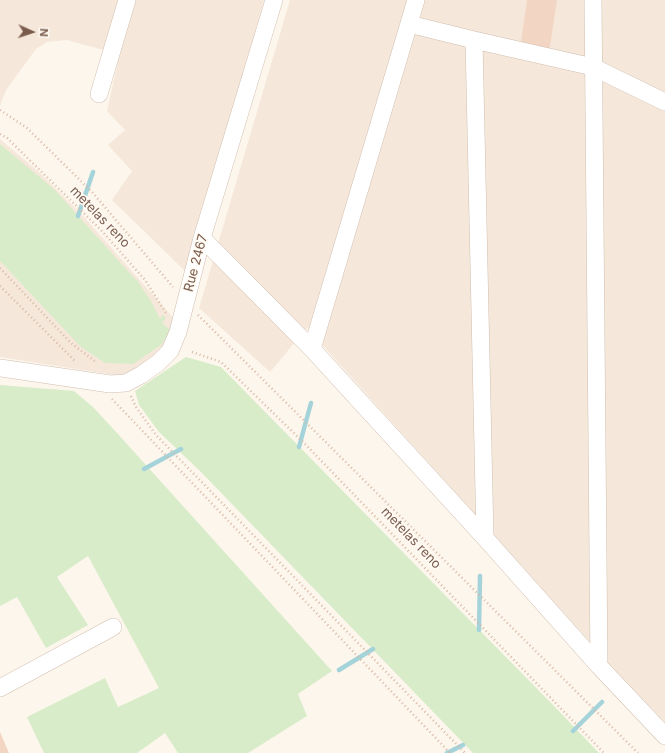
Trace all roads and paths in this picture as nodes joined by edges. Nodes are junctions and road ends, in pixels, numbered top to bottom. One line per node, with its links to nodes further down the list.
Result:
1 (127, 0): 8 (street)
2 (274, 0): 12 (street, Rue 2467)
3 (416, 0): 5 (street)
4 (593, 0): 7 (street)
5 (409, 24): 6 (street); 17 (street)
6 (474, 40): 7 (street); 23 (street)
7 (593, 66): 9 (street); 25 (street)
8 (99, 94)
9 (665, 102)
10 (0, 110): 15 (path)
11 (0, 134): 16 (path, metelas reno)
12 (202, 238): 15 (street, Rue 2467); 17 (street)
13 (0, 268): 19 (path)
14 (0, 286): 21 (path)
15 (186, 303): 21 (street, Rue 2467); 31 (path)
16 (167, 314)
17 (312, 349): 23 (street)
18 (192, 352): 30 (path, metelas reno)
19 (96, 362)
20 (0, 368): 21 (street, Rue 2467)
21 (95, 382): 28 (path)
22 (131, 395): 29 (path)
23 (485, 538): 25 (street)
24 (113, 627): 26 (street)
25 (599, 666): 27 (street)
26 (0, 688)
27 (665, 736)
28 (450, 753)
29 (465, 753)
30 (604, 753)
31 (638, 753)

